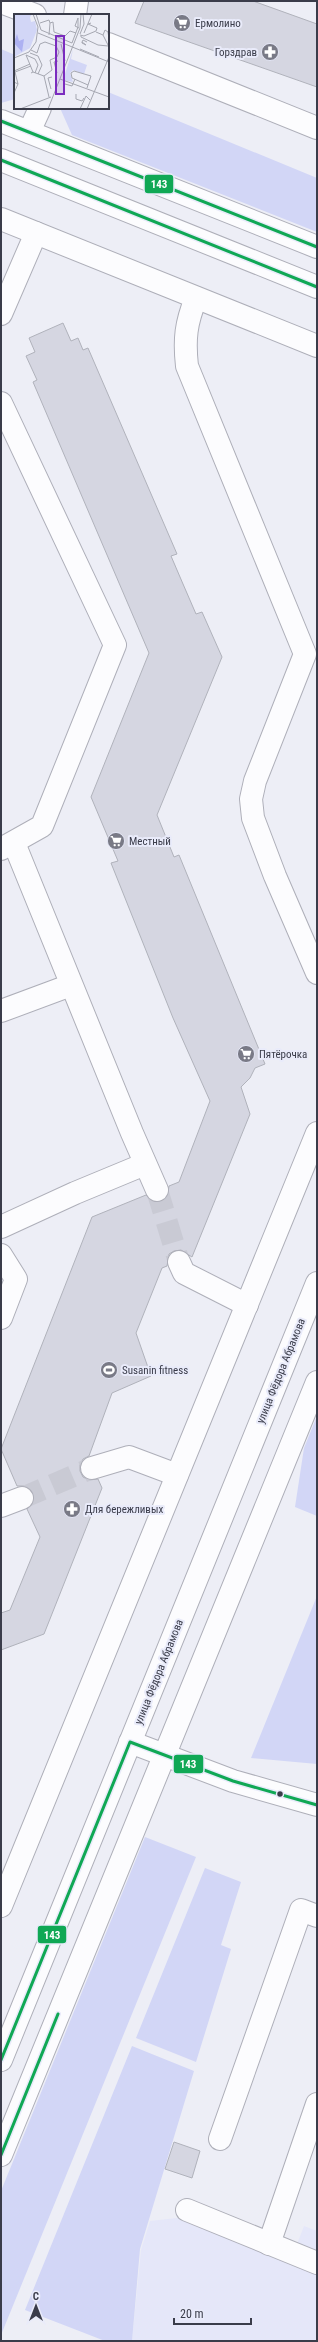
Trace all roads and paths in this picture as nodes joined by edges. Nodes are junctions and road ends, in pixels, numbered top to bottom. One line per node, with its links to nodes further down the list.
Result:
1 (77, 1): 4 (street)
2 (1, 2): 3 (street)
3 (31, 14)
4 (75, 14)
5 (109, 44): 8 (street)
6 (40, 109): 9 (street)
7 (1, 121): 9 (street)
8 (317, 128)
9 (29, 132): 13 (street)
10 (1, 160): 14 (street)
11 (1, 219): 12 (street)
12 (36, 233): 15 (street); 16 (street)
13 (317, 247)
14 (317, 287)
15 (196, 298): 17 (street); 20 (street)
16 (1, 314)
17 (317, 346)
18 (1, 403): 19 (street)
19 (7, 846): 21 (street)
20 (317, 973)
21 (71, 985): 22 (street); 24 (street)
22 (1, 1011)
23 (317, 1133): 30 (street)
24 (146, 1164): 25 (street); 26 (street)
25 (157, 1190)
26 (1, 1227)
27 (1, 1254): 31 (street)
28 (179, 1262): 30 (street)
29 (317, 1283): 37 (street, улица Фёдора Абрамова)
30 (247, 1305): 34 (street)
31 (1, 1318)
32 (317, 1382): 38 (street)
33 (92, 1468): 34 (street)
34 (177, 1475): 40 (street)
35 (22, 1498): 36 (street)
36 (1, 1506)
37 (130, 1742): 38 (street); 42 (street, улица Фёдора Абрамова)
38 (163, 1756): 39 (street); 45 (street)
39 (317, 1806)
40 (1, 1906)
41 (317, 1916): 44 (street)
42 (1, 2060)
43 (317, 2104): 47 (street)
44 (220, 2139)
45 (1, 2155)
46 (187, 2210): 47 (street)
47 (269, 2244): 48 (street)
48 (317, 2263)

